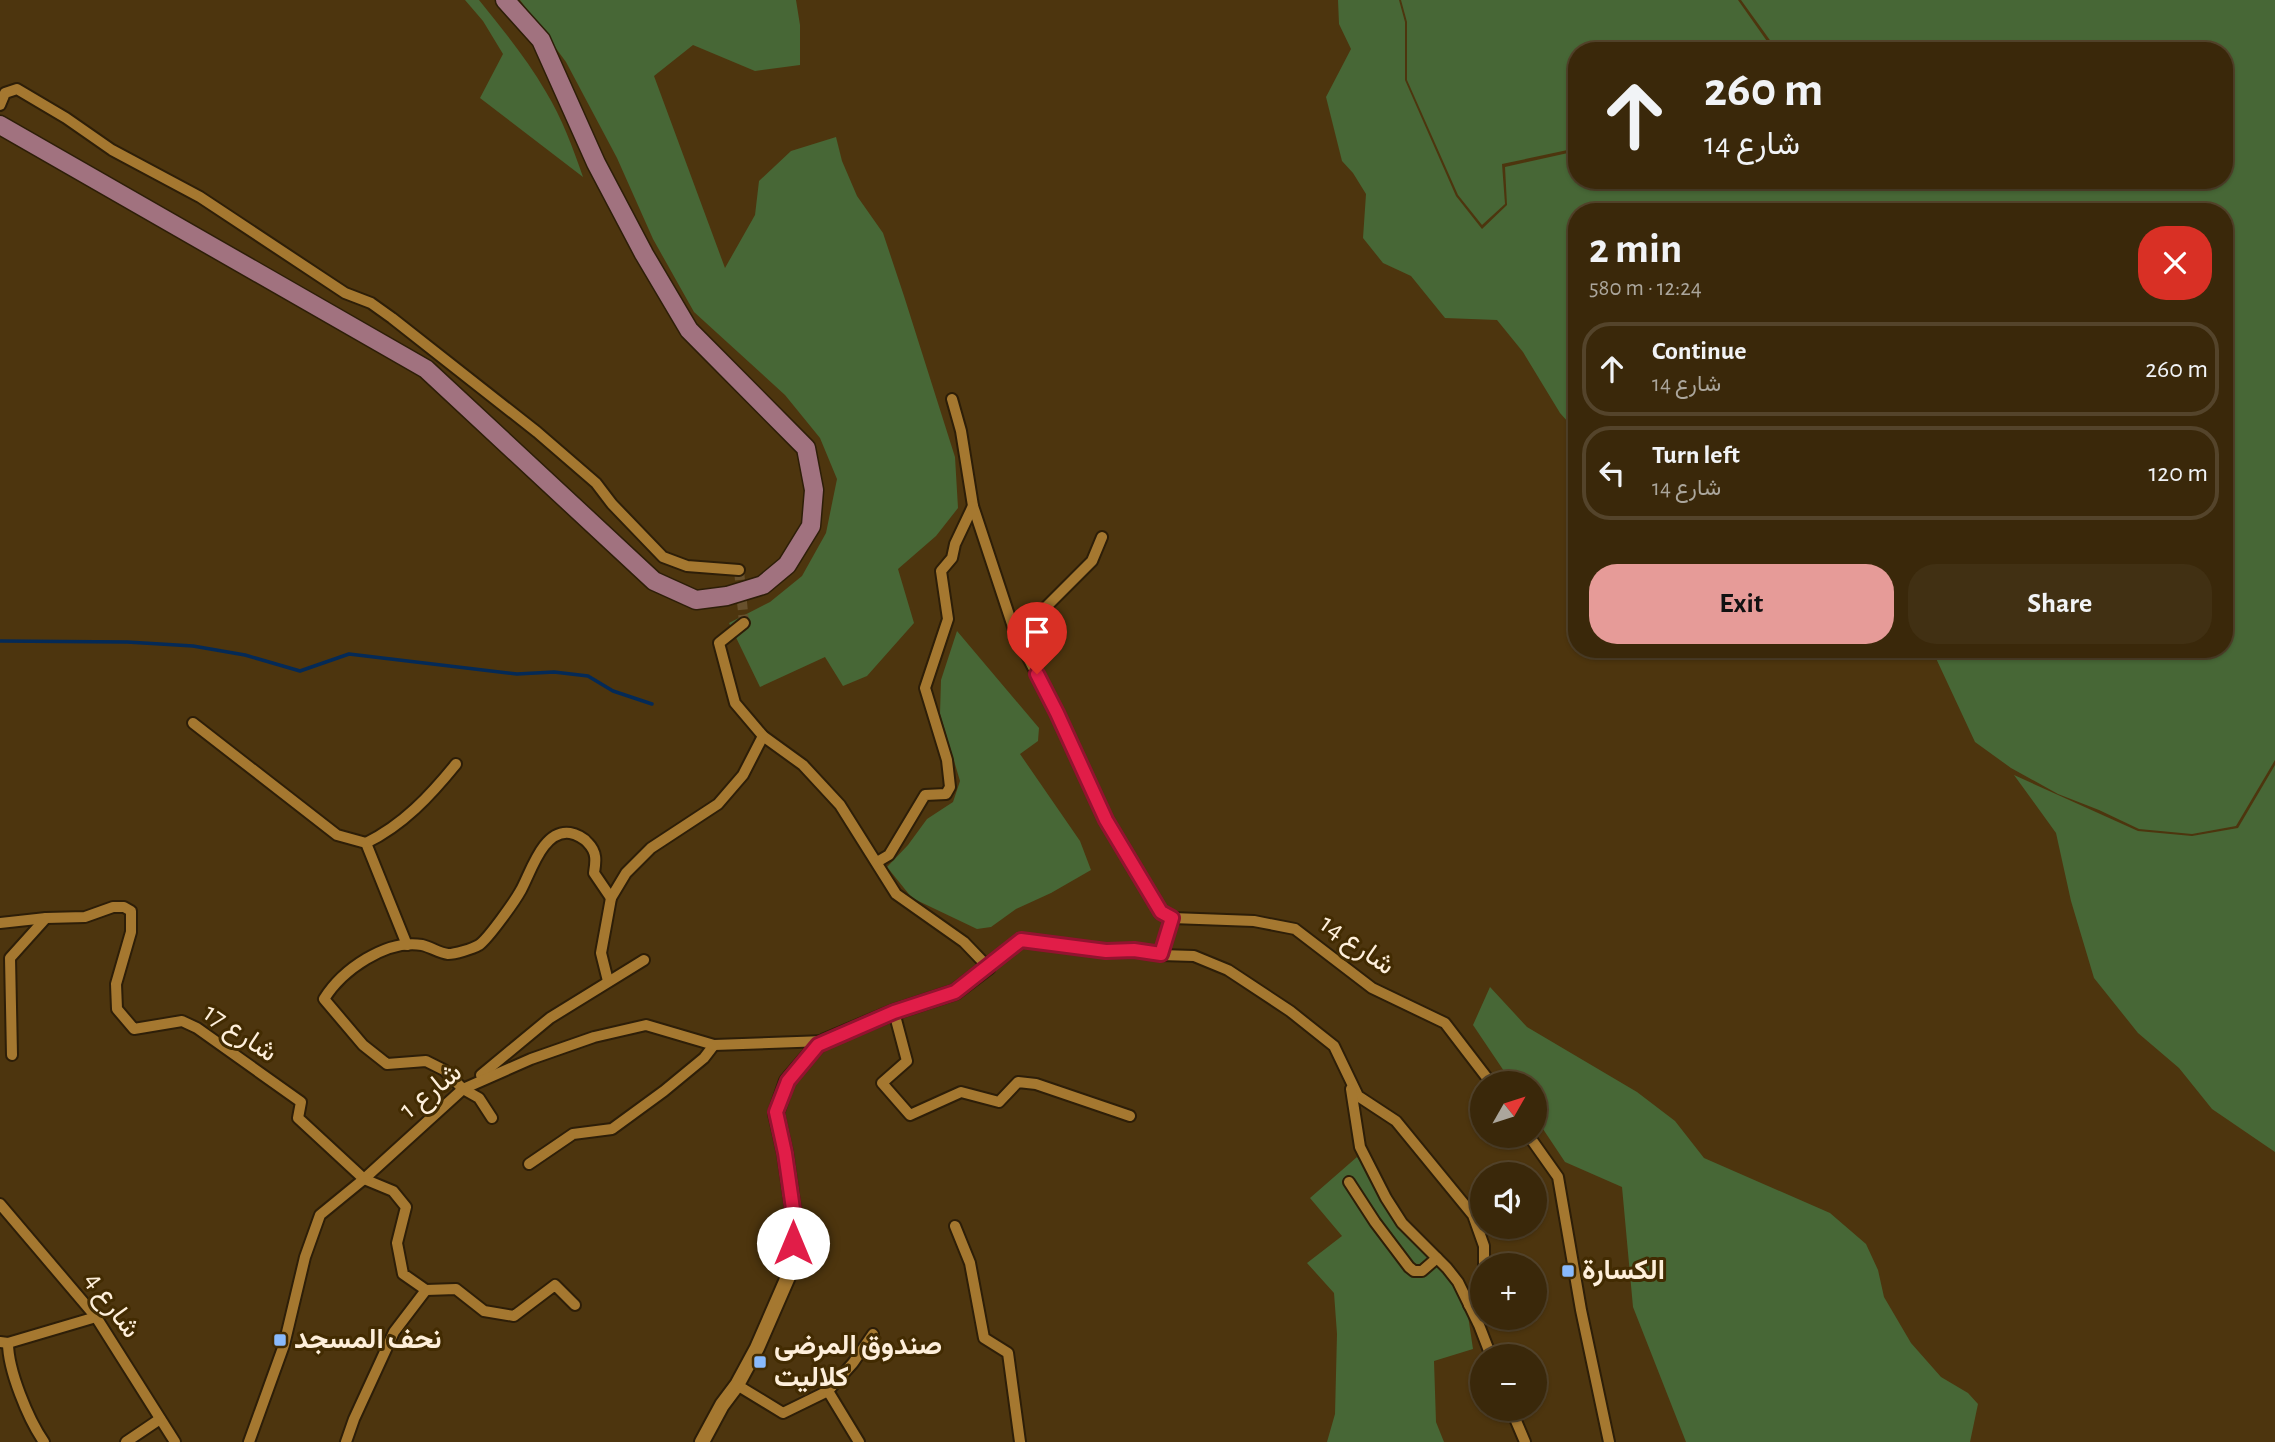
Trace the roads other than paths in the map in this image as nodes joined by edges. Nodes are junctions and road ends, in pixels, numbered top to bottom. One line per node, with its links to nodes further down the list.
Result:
1 (505, 0): 3 (main road)
2 (0, 105): 7 (street)
3 (0, 125)
4 (952, 399): 5 (street)
5 (973, 506): 9 (street); 14 (street)
6 (1102, 537): 9 (street)
7 (739, 570)
8 (744, 623): 11 (street)
9 (1017, 636): 17 (street)
10 (193, 723): 13 (street)
11 (763, 736): 14 (street); 15 (street)
12 (456, 764): 13 (street)
13 (366, 843): 19 (street)
14 (877, 862): 22 (street)
15 (611, 898): 19 (street); 23 (street)
16 (46, 918): 18 (street, شارع 17); 27 (street); 35 (street, شارع 17)
17 (1172, 918): 20 (street); 28 (street, شارع 14)
18 (0, 923)
19 (407, 945): 30 (street)
20 (1161, 954): 22 (street); 29 (street)
21 (644, 960): 23 (street)
22 (988, 967): 24 (street)
23 (608, 981): 30 (street)
24 (894, 1012): 25 (street); 31 (street)
25 (825, 1041): 26 (street, شارع 1); 48 (street)
26 (713, 1045): 30 (street, شارع 1); 34 (street)
27 (12, 1055)
28 (1482, 1071)
29 (1350, 1081): 39 (street); 40 (street)
30 (467, 1086): 32 (street); 35 (street, شارع 1)
31 (1130, 1116)
32 (492, 1118)
33 (1537, 1148): 61 (street)
34 (529, 1164)
35 (364, 1179): 41 (street); 55 (street, شارع 1)
36 (1349, 1182): 40 (street)
37 (0, 1204): 44 (street, شارع 4)
38 (956, 1226): 59 (street)
39 (1484, 1253)
40 (1437, 1258): 43 (street)
41 (426, 1290): 42 (street); 56 (street)
42 (575, 1305)
43 (1469, 1305): 47 (street)
44 (96, 1317): 46 (street); 50 (street, شارع 4)
45 (873, 1334): 49 (street)
46 (4, 1342): 52 (street)
47 (1486, 1344)
48 (737, 1385): 49 (street); 57 (street)
49 (828, 1391): 58 (street)
50 (160, 1419): 53 (street); 54 (street, شارع 4)
51 (1516, 1421): 60 (street)
52 (44, 1442)
53 (126, 1442)
54 (175, 1442)
55 (249, 1442)
56 (346, 1442)
57 (702, 1442)
58 (859, 1442)
59 (1020, 1442)
60 (1525, 1442)
61 (1609, 1442)

